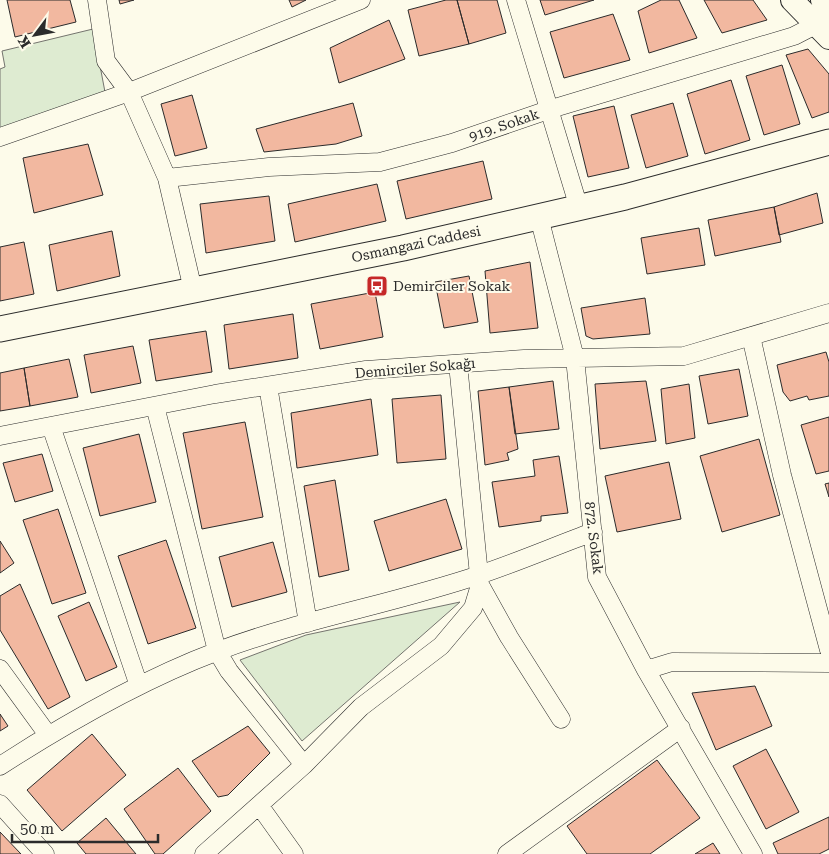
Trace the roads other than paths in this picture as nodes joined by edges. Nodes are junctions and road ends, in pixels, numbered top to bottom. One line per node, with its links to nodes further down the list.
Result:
1 (97, 0): 7 (street)
2 (361, 0): 7 (street)
3 (516, 0): 8 (street)
4 (792, 0): 6 (street)
5 (822, 0): 6 (street)
6 (826, 22): 8 (street, 919. Sokak)
7 (129, 92): 9 (street); 11 (street)
8 (551, 109): 11 (street, 919. Sokak); 12 (street)
9 (0, 137)
10 (829, 142): 12 (main road, Osmangazi Caddesi)
11 (167, 178): 14 (street)
12 (579, 208): 13 (main road, Osmangazi Caddesi)
13 (539, 217): 14 (main road, Osmangazi Caddesi); 18 (street, 872. Sokak)
14 (193, 290): 16 (main road, Osmangazi Caddesi)
15 (829, 313): 17 (street, Demirciler Sokağı)
16 (0, 329)
17 (751, 336): 18 (street, Demirciler Sokağı); 27 (street)
18 (575, 358): 19 (street, Demirciler Sokağı); 24 (street, 872. Sokak)
19 (458, 364): 20 (street, Demirciler Sokağı); 25 (street)
20 (268, 386): 21 (street, Demirciler Sokağı); 26 (street)
21 (155, 406): 22 (street, Demirciler Sokağı); 28 (street)
22 (52, 426): 23 (street, Demirciler Sokağı); 32 (street)
23 (0, 436)
24 (593, 532): 25 (street); 31 (street, 872. Sokak)
25 (479, 580): 26 (street); 33 (street); 36 (street)
26 (308, 623): 28 (street)
27 (829, 650)
28 (217, 651): 32 (street); 36 (street)
29 (829, 663): 31 (street)
30 (0, 669): 35 (street)
31 (646, 670): 34 (street, 872. Sokak)
32 (139, 686): 35 (street)
33 (561, 719)
34 (681, 728): 43 (street); 44 (street, 872. Sokak)
35 (48, 735): 37 (street)
36 (304, 764): 39 (street)
37 (0, 766)
38 (0, 804): 40 (street)
39 (259, 805): 41 (street); 42 (street)
40 (46, 854)
41 (204, 854)
42 (294, 854)
43 (507, 854)
44 (753, 854)

